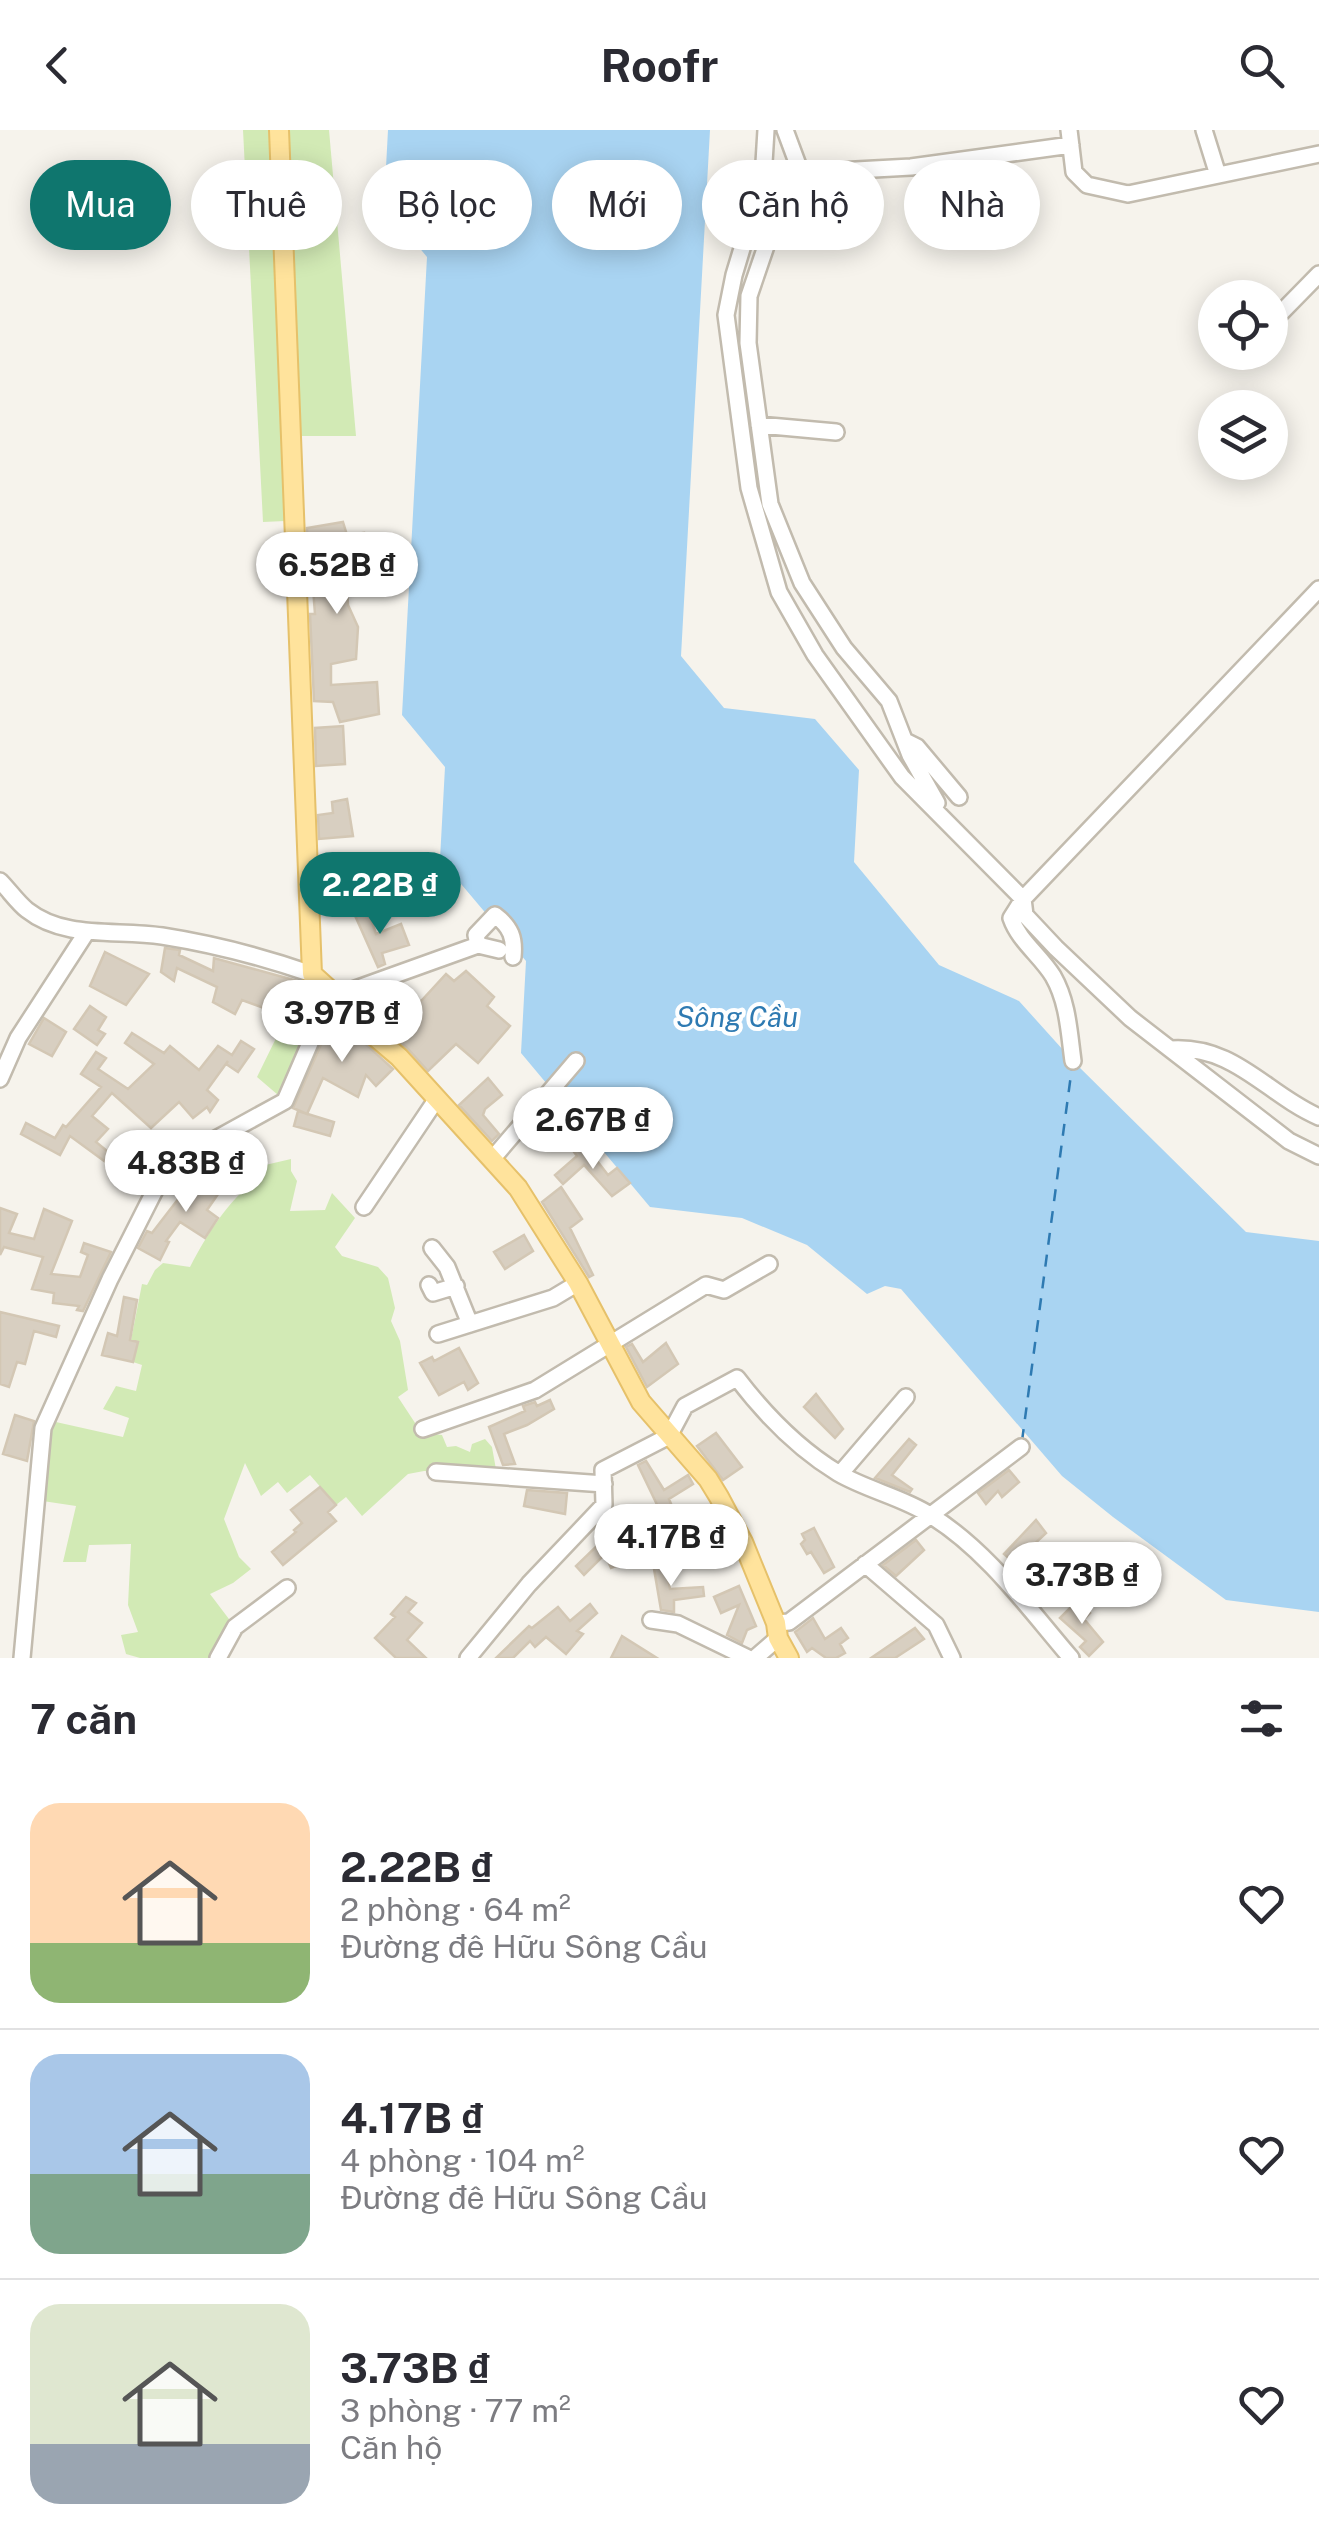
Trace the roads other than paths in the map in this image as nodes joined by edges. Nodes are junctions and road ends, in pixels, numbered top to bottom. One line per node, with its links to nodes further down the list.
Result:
1 (279, 130): 25 (main road)
2 (766, 130): 16 (street)
3 (785, 130): 7 (street)
4 (1204, 130): 9 (street)
5 (1070, 137): 8 (street); 9 (street)
6 (1319, 154): 9 (street)
7 (796, 160)
8 (884, 169)
9 (1218, 175)
10 (763, 250): 13 (street)
11 (1319, 274): 12 (street)
12 (1288, 306)
13 (758, 426): 14 (street); 15 (street)
14 (836, 432)
15 (777, 524): 16 (street); 18 (street)
16 (760, 526): 20 (street)
17 (1319, 589): 22 (street)
18 (906, 742): 19 (street); 20 (street)
19 (959, 797)
20 (947, 821): 22 (street)
21 (0, 881): 23 (street)
22 (1023, 899): 27 (street); 29 (street)
23 (86, 932): 25 (street); 30 (street)
24 (478, 945): 24 (street); 26 (street)
25 (312, 974): 26 (main road)
26 (334, 994): 31 (main road); 56 (street)
27 (1170, 1049): 32 (street); 33 (street)
28 (576, 1061): 34 (street)
29 (1073, 1061)
30 (0, 1079)
31 (436, 1100): 34 (main road); 35 (street)
32 (1319, 1118)
33 (1319, 1156)
34 (493, 1158): 38 (main road)
35 (364, 1207)
36 (432, 1248): 40 (street)
37 (769, 1264): 43 (street)
38 (578, 1283): 41 (street); 43 (main road)
39 (428, 1285): 40 (street)
40 (456, 1286): 41 (street)
41 (470, 1324): 42 (street)
42 (438, 1334)
43 (610, 1342): 45 (street); 46 (main road)
44 (906, 1397): 49 (street)
45 (422, 1429)
46 (669, 1436): 49 (street); 50 (street); 55 (main road)
47 (1021, 1447): 51 (street)
48 (436, 1472): 50 (street)
49 (840, 1474): 51 (street)
50 (604, 1484): 58 (street)
51 (929, 1514): 52 (street); 62 (street)
52 (865, 1564): 55 (street); 61 (street)
53 (287, 1588): 57 (street)
54 (651, 1620): 59 (street)
55 (777, 1631): 59 (street); 60 (main road)
56 (22, 1658)
57 (218, 1658)
58 (468, 1658)
59 (751, 1658)
60 (789, 1658)
61 (952, 1658)
62 (1071, 1658)

